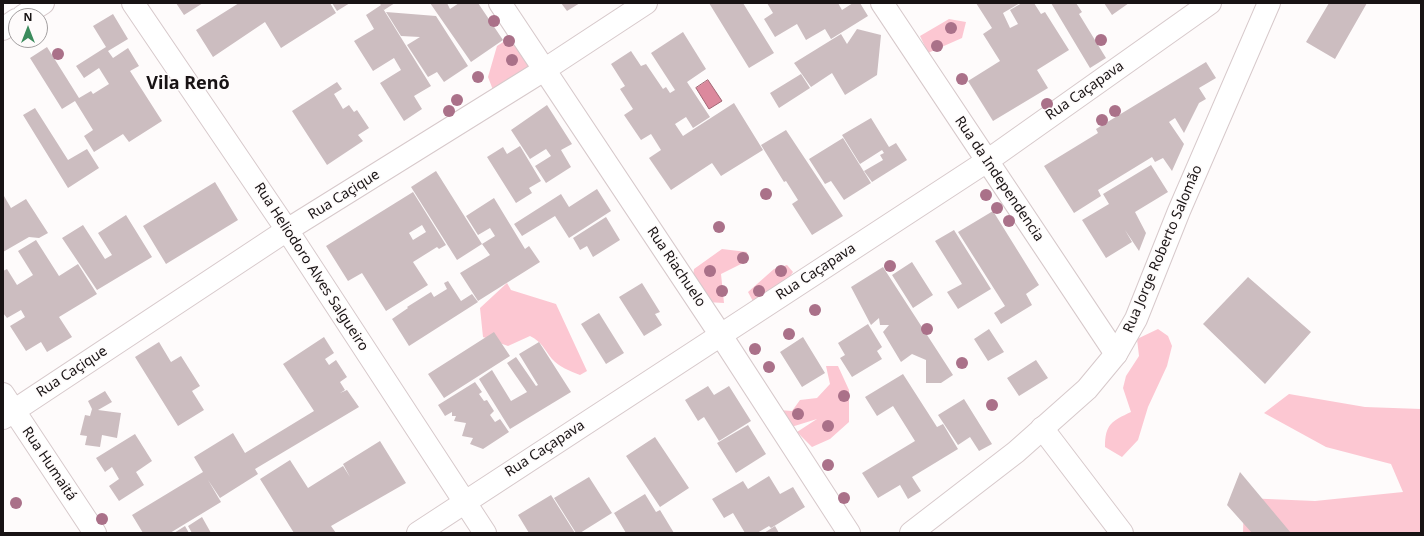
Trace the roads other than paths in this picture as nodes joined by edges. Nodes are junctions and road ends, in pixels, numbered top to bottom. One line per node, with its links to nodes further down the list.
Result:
1 (133, 3): 9 (street, Rua Heliodoro Alves Salgueiro)
2 (500, 3): 7 (street, Rua Riachuelo)
3 (646, 3): 7 (street, Rua Caçique)
4 (882, 3): 8 (street, Rua da Independencia)
5 (1210, 3): 8 (street, Rua Caçapava)
6 (1269, 3): 11 (street, Rua Jorge Roberto Salomão)
7 (544, 70): 9 (street, Rua Caçique); 10 (street, Rua Riachuelo)
8 (987, 161): 10 (street, Rua Caçapava); 11 (street, Rua da Independencia)
9 (287, 230): 12 (street, Rua Caçique); 14 (street, Rua Heliodoro Alves Salgueiro)
10 (720, 334): 14 (street, Rua Caçapava); 18 (street, Rua Riachuelo)
11 (1116, 354): 13 (street, Rua Jorge Roberto Salomão)
12 (6, 407): 15 (street, Rua Humaitá)
13 (1042, 428): 19 (street, Rua Jorge Roberto Salomão); 20 (street)
14 (465, 502): 16 (street, Rua Caçapava); 17 (street, Rua Heliodoro Alves Salgueiro)
15 (96, 533)
16 (418, 533)
17 (485, 533)
18 (849, 533)
19 (911, 533)
20 (1122, 533)

